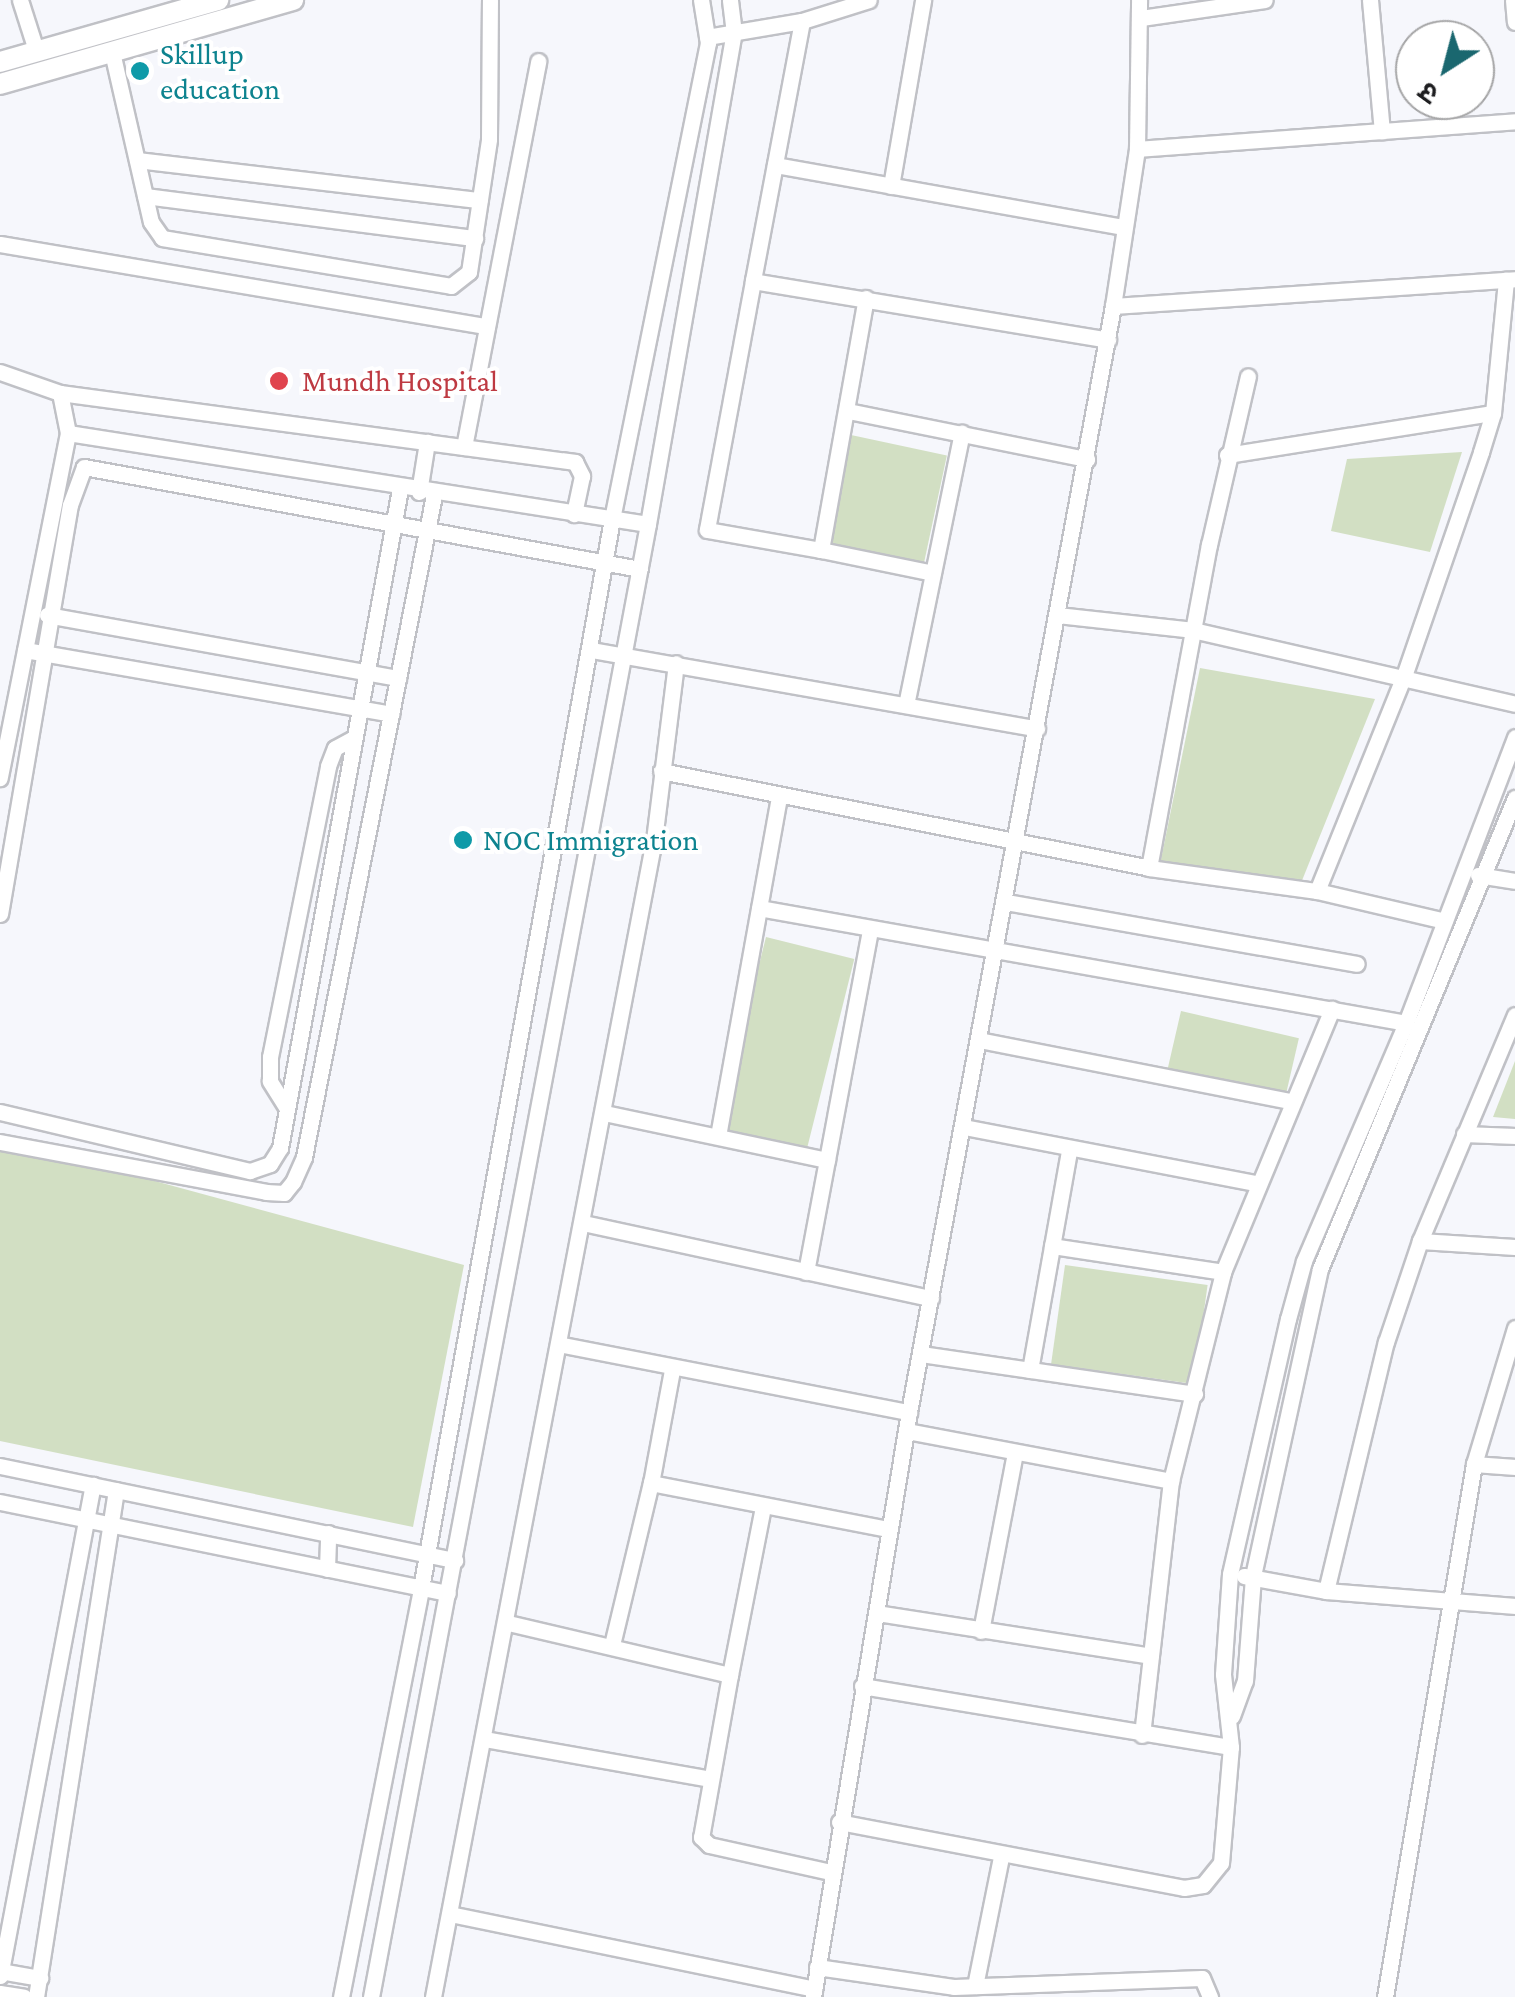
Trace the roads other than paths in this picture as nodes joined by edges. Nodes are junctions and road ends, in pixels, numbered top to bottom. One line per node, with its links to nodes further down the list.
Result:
1 (20, 0): 18 (street)
2 (218, 0): 18 (street)
3 (294, 0): 19 (street)
4 (490, 0): 30 (street)
5 (700, 0): 17 (street)
6 (730, 0): 16 (street)
7 (870, 0): 14 (street)
8 (923, 0): 28 (street)
9 (1138, 0): 13 (street)
10 (1265, 0): 13 (street)
11 (1370, 0): 24 (street)
12 (1513, 0): 15 (street)
13 (1141, 18): 25 (street)
14 (802, 20): 16 (street); 27 (street)
15 (1515, 22)
16 (734, 33): 17 (street); 57 (street)
17 (707, 36): 55 (street)
18 (36, 50): 21 (street)
19 (112, 52): 22 (street); 26 (street)
20 (538, 61): 38 (street)
21 (0, 62)
22 (0, 84)
23 (1515, 121): 24 (street)
24 (1382, 130): 25 (street)
25 (1137, 149): 31 (street)
26 (136, 160): 29 (street); 30 (street)
27 (774, 165): 28 (street); 35 (street)
28 (890, 186): 31 (street)
29 (145, 196): 32 (street); 32 (street)
30 (480, 200): 32 (street)
31 (1124, 228): 37 (street)
32 (476, 238)
33 (0, 244): 38 (street)
34 (1510, 280): 37 (street); 44 (street)
35 (753, 281): 36 (street); 59 (street)
36 (866, 298): 39 (street); 43 (street)
37 (1113, 306): 39 (street)
38 (487, 326): 48 (street)
39 (1108, 340): 50 (street)
40 (0, 372): 42 (street)
41 (1248, 376): 49 (street)
42 (60, 394): 45 (street); 47 (street)
43 (848, 411): 46 (street); 59 (street)
44 (1493, 413): 49 (street); 73 (street)
45 (68, 433): 51 (street); 52 (street); 63 (street)
46 (962, 433): 50 (street); 62 (street)
47 (427, 442): 48 (street); 53 (street)
48 (464, 447): 54 (street)
49 (1227, 454): 66 (street)
50 (1087, 459): 64 (street)
51 (84, 466): 56 (street); 65 (street)
52 (400, 489): 53 (street); 56 (street)
53 (426, 494): 54 (street); 58 (street)
54 (574, 514): 55 (street)
55 (612, 519): 57 (street); 60 (street)
56 (395, 522): 58 (street); 72 (street)
57 (648, 524): 61 (street)
58 (430, 529): 60 (street); 74 (street)
59 (821, 550): 62 (street)
60 (606, 563): 61 (street); 68 (street)
61 (640, 569): 70 (street)
62 (933, 573): 76 (street)
63 (33, 612): 65 (street); 67 (street)
64 (1058, 616): 66 (street); 79 (street)
65 (54, 617): 69 (street); 72 (street)
66 (1193, 630): 73 (street); 87 (street)
67 (26, 650): 69 (street); 83 (street)
68 (591, 650): 70 (street); 146 (street)
69 (49, 656): 77 (street); 94 (street)
70 (618, 656): 71 (street); 147 (street)
71 (676, 662): 76 (street); 82 (street)
72 (367, 671): 74 (street); 77 (street)
73 (1404, 676): 75 (street); 91 (street)
74 (398, 678): 78 (street)
75 (1515, 704)
76 (906, 705): 79 (street)
77 (360, 707): 78 (street); 81 (street)
78 (391, 714): 116 (street)
79 (1037, 729): 86 (street)
80 (1515, 737): 88 (street)
81 (354, 738): 104 (street); 104 (street)
82 (662, 771): 84 (street); 106 (street)
83 (0, 778)
84 (779, 796): 86 (street); 93 (street)
85 (1515, 798): 89 (street)
86 (1017, 840): 87 (street); 92 (street)
87 (1149, 868): 91 (street)
88 (1464, 873): 89 (street); 95 (street)
89 (1484, 876): 90 (street); 150 (street)
90 (1515, 881)
91 (1318, 891): 95 (street)
92 (1006, 902): 97 (street); 98 (street)
93 (759, 908): 96 (street); 109 (street)
94 (0, 914)
95 (1444, 921): 101 (street)
96 (870, 930): 97 (street); 113 (street)
97 (998, 948): 99 (street); 102 (street)
98 (1357, 964)
99 (1332, 1008): 101 (street); 103 (street)
100 (1515, 1015): 108 (street)
101 (1406, 1023): 149 (street)
102 (980, 1040): 103 (street); 107 (street)
103 (1289, 1101): 115 (street)
104 (286, 1107): 114 (street)
105 (0, 1112): 114 (street)
106 (604, 1113): 109 (street); 117 (street)
107 (964, 1127): 112 (street); 123 (street)
108 (1464, 1134): 110 (street); 118 (street)
109 (718, 1136): 113 (street)
110 (1515, 1136)
111 (0, 1142): 116 (street)
112 (1069, 1150): 115 (street); 119 (street)
113 (827, 1160): 121 (street)
114 (270, 1164): 116 (street)
115 (1256, 1183): 122 (street)
116 (283, 1192)
117 (583, 1223): 121 (street); 125 (street)
118 (1420, 1241): 120 (street); 152 (street)
119 (1052, 1246): 122 (street); 128 (street)
120 (1515, 1247)
121 (806, 1272): 123 (street)
122 (1223, 1272): 129 (street)
123 (931, 1298): 126 (street)
124 (1515, 1328): 133 (street)
125 (558, 1344): 127 (street); 157 (street)
126 (921, 1354): 128 (street); 130 (street)
127 (672, 1370): 130 (street); 137 (street)
128 (1030, 1370): 129 (street)
129 (1195, 1394): 136 (street)
130 (908, 1412): 131 (street)
131 (906, 1431): 132 (street); 144 (street)
132 (1015, 1453): 136 (street); 158 (street)
133 (1474, 1464): 135 (street); 154 (street)
134 (0, 1466): 138 (street)
135 (1515, 1467)
136 (1170, 1481): 160 (street)
137 (651, 1483): 141 (street); 159 (street)
138 (93, 1485): 139 (street); 142 (street)
139 (116, 1490): 143 (street); 145 (street)
140 (0, 1502): 142 (street)
141 (763, 1507): 144 (street); 161 (street)
142 (86, 1521): 143 (street); 162 (street)
143 (111, 1523): 148 (street); 163 (street)
144 (888, 1530): 156 (street)
145 (328, 1533): 146 (street); 148 (street)
146 (427, 1554): 147 (street); 151 (street)
147 (455, 1560): 153 (street)
148 (327, 1570): 151 (street)
149 (1230, 1574): 150 (street); 165 (street)
150 (1252, 1576): 152 (street); 165 (street)
151 (421, 1588): 153 (street); 182 (street)
152 (1326, 1591): 154 (street)
153 (448, 1593): 183 (street)
154 (1452, 1603): 155 (street); 186 (street)
155 (1515, 1606)
156 (877, 1613): 158 (street); 164 (street)
157 (508, 1623): 159 (street); 167 (street)
158 (982, 1631): 160 (street)
159 (612, 1645): 161 (street)
160 (1151, 1656): 166 (street)
161 (730, 1675): 169 (street)
162 (56, 1680): 163 (street); 175 (street)
163 (86, 1681): 176 (street)
164 (862, 1686): 166 (street); 170 (street)
165 (1231, 1720): 168 (street)
166 (1142, 1735): 168 (street)
167 (484, 1739): 169 (street); 173 (street)
168 (1231, 1747): 171 (street)
169 (710, 1779): 172 (street)
170 (839, 1822): 171 (street); 172 (street)
171 (1001, 1857): 177 (street)
172 (831, 1872): 174 (street)
173 (450, 1914): 179 (street); 184 (street)
174 (817, 1966): 177 (street); 179 (street)
175 (0, 1973): 176 (street)
176 (40, 1978): 181 (street)
177 (974, 1986): 185 (street)
178 (0, 1992): 180 (street)
179 (813, 1993)
180 (24, 1997)
181 (36, 1997)
182 (341, 1997)
183 (371, 1997)
184 (434, 1997)
185 (1210, 1997)
186 (1385, 1997)

